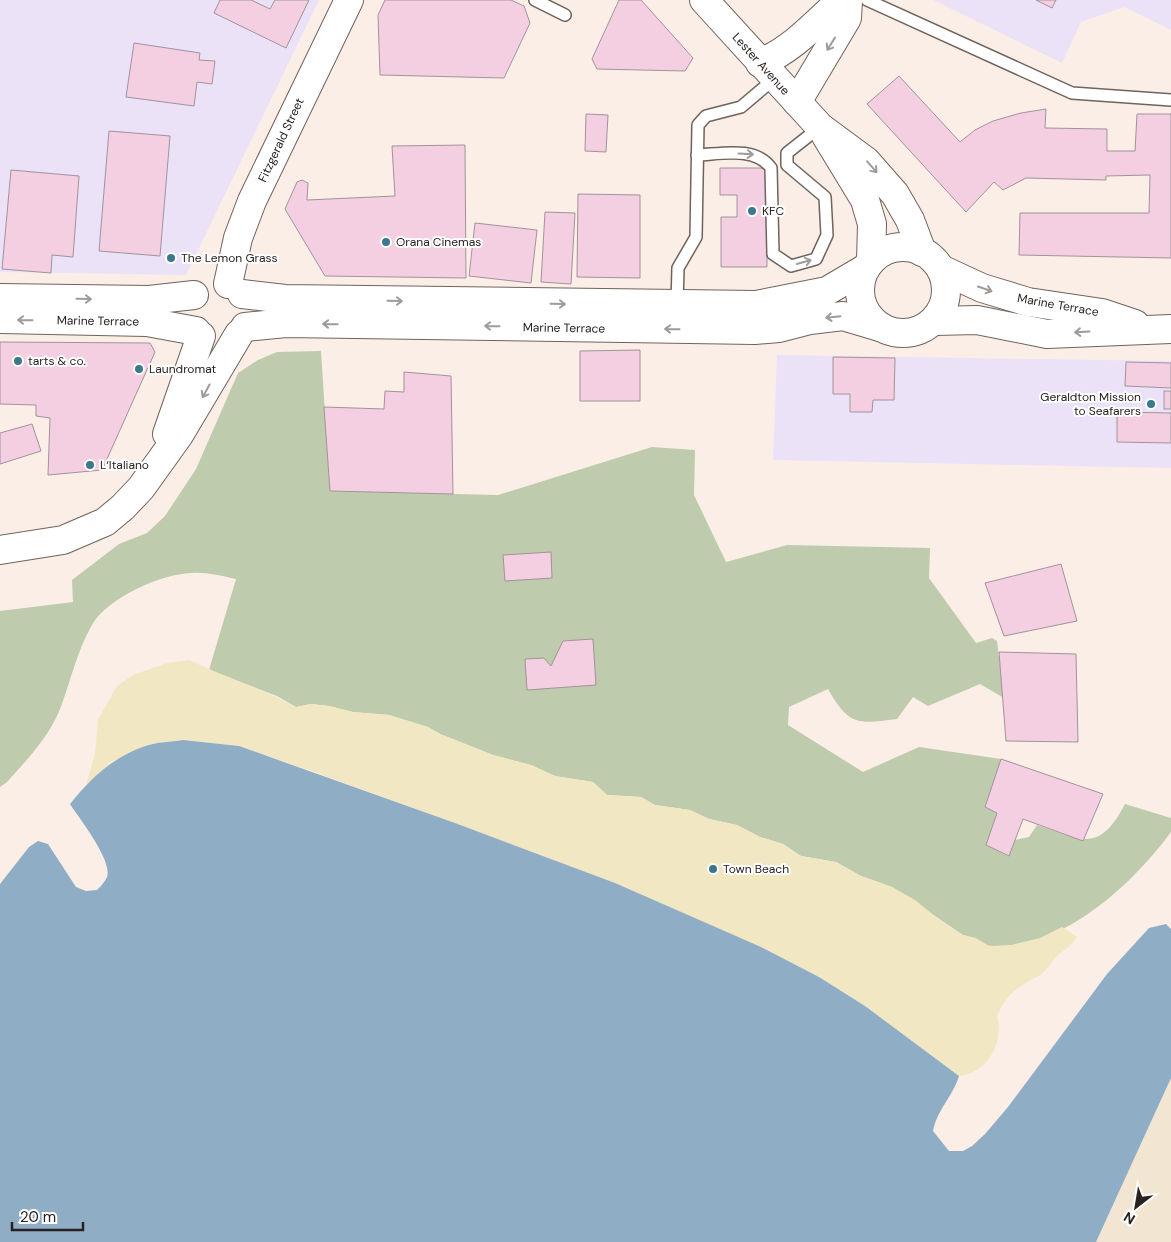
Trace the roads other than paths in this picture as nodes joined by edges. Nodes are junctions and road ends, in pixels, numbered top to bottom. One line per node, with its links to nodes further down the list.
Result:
1 (349, 0): 15 (street, Fitzgerald Street)
2 (534, 0): 7 (lane)
3 (704, 0): 8 (street, Lester Avenue)
4 (840, 0): 8 (street)
5 (848, 0): 10 (street, one-way to 10)
6 (867, 0): 9 (lane)
7 (565, 15)
8 (767, 71): 10 (street, Lester Avenue); 12 (lane)
9 (1171, 100)
10 (797, 102): 11 (street, Lester Avenue)
11 (820, 126): 12 (lane, one-way to 11); 13 (street, Lester Avenue, one-way to 13); 14 (street, Lester Avenue)
12 (697, 155): 18 (lane)
13 (931, 261): 14 (street); 20 (street); 22 (street, Marine Terrace, one-way to 22)
14 (868, 264): 18 (street, Marine Terrace); 21 (street)
15 (235, 289): 16 (street); 18 (street, Marine Terrace, one-way to 18); 23 (street)
16 (194, 296): 17 (street, Marine Terrace, one-way to 16); 24 (street)
17 (0, 298)
18 (677, 306)
19 (0, 319): 24 (street, Marine Terrace, one-way to 19)
20 (934, 321): 21 (street); 22 (street, Marine Terrace, one-way to 20)
21 (880, 327): 23 (street, Marine Terrace, one-way to 23)
22 (1160, 329)
23 (242, 330): 24 (street); 25 (street, one-way to 25)
24 (198, 334): 25 (street)
25 (155, 465): 26 (street)
26 (0, 550)

